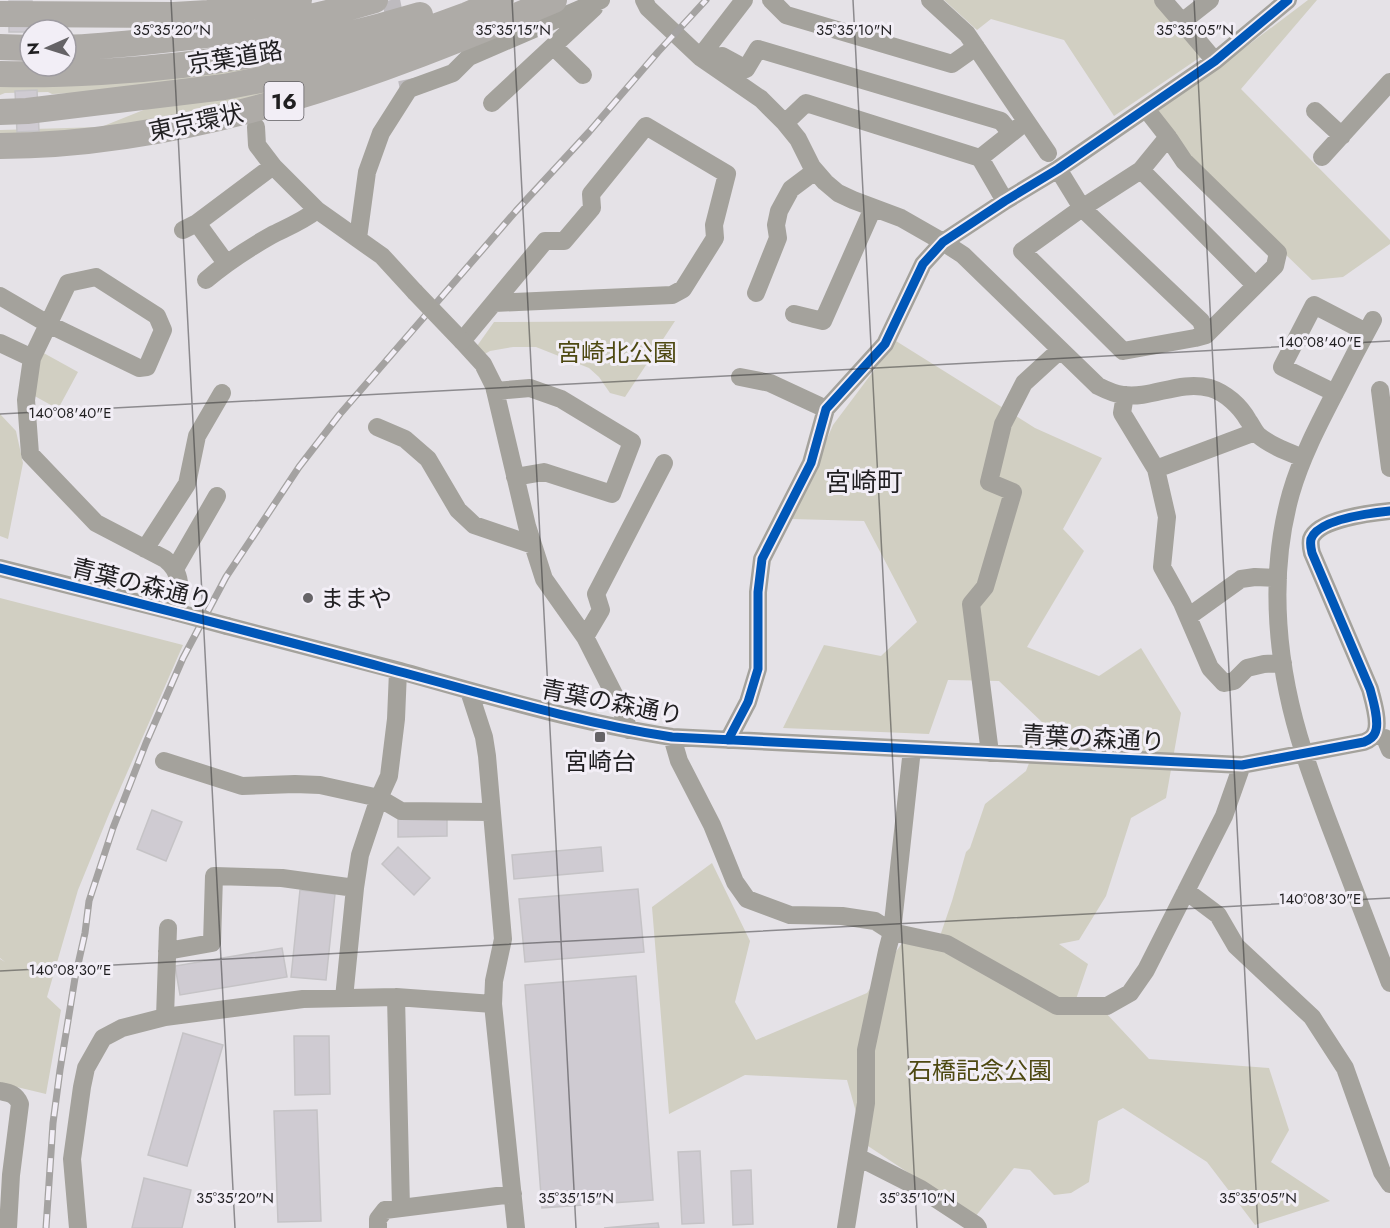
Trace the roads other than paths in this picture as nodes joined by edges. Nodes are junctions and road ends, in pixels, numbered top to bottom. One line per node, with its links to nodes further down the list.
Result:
1 (299, 0): 15 (highway)
2 (375, 0): 18 (highway, 京葉道路)
3 (463, 0): 25 (highway, 京葉道路)
4 (501, 0): 31 (highway)
5 (554, 0): 38 (highway, 東京環状 / 16)
6 (602, 0): 19 (street); 50 (street)
7 (626, 0): 14 (street)
8 (744, 0): 23 (street)
9 (771, 0): 20 (street)
10 (930, 0): 20 (street)
11 (1163, 0): 16 (street)
12 (1210, 0): 16 (street)
13 (1288, 0): 24 (street)
14 (646, 4): 23 (street)
15 (0, 14)
16 (1182, 22): 24 (street)
17 (0, 47): 21 (highway)
18 (78, 47)
19 (554, 47): 26 (street); 28 (street)
20 (976, 47): 32 (street)
21 (18, 48)
22 (722, 56): 35 (street)
23 (700, 57): 33 (street)
24 (1215, 61): 29 (street)
25 (0, 74)
26 (583, 75)
27 (1390, 82): 36 (street)
28 (492, 103)
29 (1146, 109): 37 (street); 43 (street)
30 (1315, 111): 36 (street)
31 (0, 112)
32 (1028, 121): 35 (street); 39 (street)
33 (785, 123): 41 (street); 45 (street)
34 (256, 127): 42 (street)
35 (1010, 132): 41 (street)
36 (1342, 136): 40 (street)
37 (1168, 137): 44 (street); 54 (street)
38 (0, 146)
39 (1048, 153)
40 (1322, 157)
41 (980, 158): 46 (street)
42 (273, 166): 49 (street); 52 (street)
43 (1058, 168): 46 (street); 48 (street)
44 (1141, 170): 48 (street); 54 (street)
45 (815, 171): 47 (street); 55 (street)
46 (1005, 201): 51 (street)
47 (873, 208): 51 (street); 58 (street)
48 (1083, 208): 60 (street); 60 (street)
49 (317, 210): 50 (street); 52 (street)
50 (358, 238): 61 (street, bridge)
51 (943, 242): 63 (street); 71 (street)
52 (226, 263): 53 (street)
53 (206, 280)
54 (1254, 285): 60 (street)
55 (756, 293)
56 (0, 296): 59 (street)
57 (494, 303): 57 (street); 61 (street)
58 (794, 314)
59 (48, 324): 59 (street); 64 (street)
60 (1206, 335)
61 (462, 340): 67 (street)
62 (0, 343): 64 (street)
63 (1060, 350): 70 (street); 99 (street)
64 (32, 358): 84 (street)
65 (740, 377): 71 (street)
66 (1380, 390): 76 (street)
67 (495, 391): 78 (street); 78 (street)
68 (222, 393): 84 (street)
69 (1335, 393): 69 (street); 74 (street)
70 (1125, 395): 73 (street); 77 (street)
71 (826, 409): 96 (street)
72 (377, 427): 83 (street)
73 (1255, 432): 74 (street); 77 (street)
74 (1303, 458): 81 (street)
75 (664, 463): 90 (street)
76 (1390, 468)
77 (1156, 469): 89 (street)
78 (515, 477): 83 (street)
79 (217, 496): 86 (street)
80 (1390, 511): 82 (street)
81 (1284, 524): 82 (street); 87 (street)
82 (1320, 529): 97 (street)
83 (533, 545): 90 (street)
84 (145, 549): 86 (street)
85 (0, 568): 88 (street, 青葉の森通り)
86 (175, 569): 88 (street)
87 (1278, 578): 89 (street); 91 (street)
88 (176, 612): 92 (street, 青葉の森通り, bridge)
89 (1188, 617): 91 (street)
90 (585, 637): 94 (street)
91 (1283, 663): 100 (street)
92 (398, 671): 93 (street, 青葉の森通り); 103 (street)
93 (469, 691): 94 (street, 青葉の森通り); 104 (street)
94 (629, 730): 95 (street, 青葉の森通り)
95 (672, 737): 96 (street, 青葉の森通り); 108 (street)
96 (728, 740): 98 (street, 青葉の森通り)
97 (1384, 741): 100 (street, 青葉の森通り)
98 (912, 749): 99 (street, 青葉の森通り); 108 (street)
99 (990, 753): 102 (street, 青葉の森通り)
100 (1304, 753): 102 (street, 青葉の森通り); 110 (street)
101 (164, 761): 103 (street)
102 (1242, 765): 106 (street)
103 (379, 798): 104 (street); 105 (street)
104 (491, 812): 113 (street)
105 (355, 888): 109 (street); 112 (street)
106 (1186, 891): 108 (street); 118 (street)
107 (168, 928): 109 (street)
108 (892, 932): 116 (street)
109 (167, 951): 114 (street)
110 (1390, 983)
111 (396, 997): 112 (street); 113 (street); 120 (street)
112 (344, 998): 114 (street)
113 (493, 1004): 119 (street)
114 (165, 1017): 122 (street)
115 (0, 1091): 117 (street)
116 (858, 1157): 125 (street); 126 (street)
117 (5, 1175): 121 (street)
118 (1390, 1184)
119 (513, 1194): 120 (street); 124 (street)
120 (401, 1208): 123 (street)
121 (8, 1228)
122 (78, 1228)
123 (378, 1228)
124 (516, 1228)
125 (846, 1228)
126 (978, 1228)

